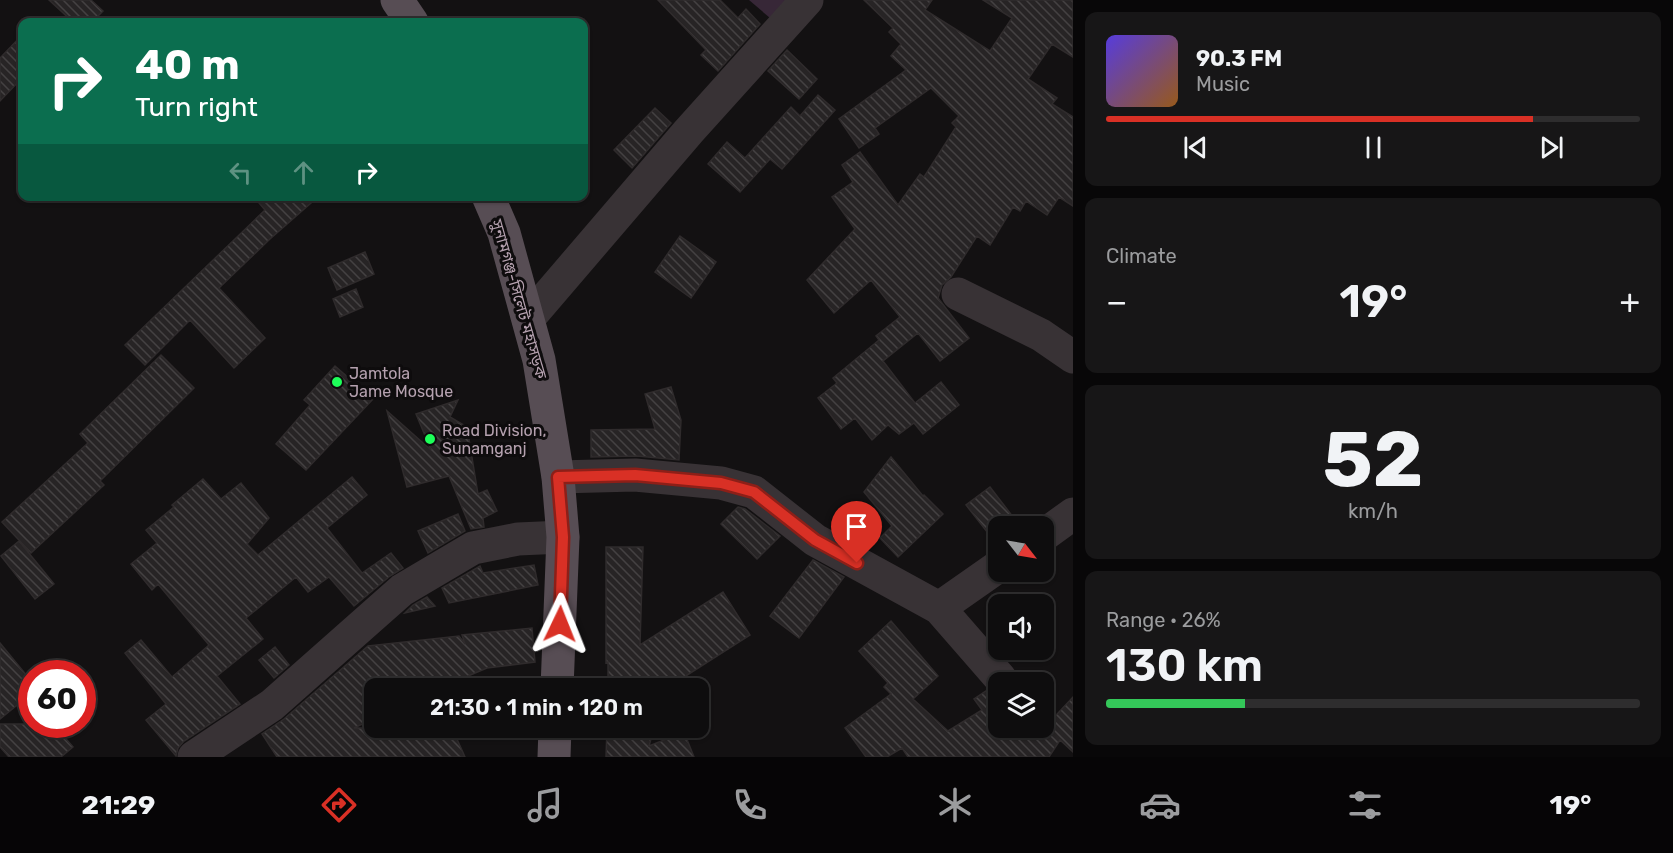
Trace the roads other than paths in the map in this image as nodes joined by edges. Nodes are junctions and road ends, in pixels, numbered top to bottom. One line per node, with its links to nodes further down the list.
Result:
1 (398, 0): 3 (main road)
2 (807, 0): 6 (street)
3 (409, 18)
4 (490, 201): 6 (main road, সুনামগঞ্জ-সিলেট মহাসড়ক)
5 (958, 294): 7 (street)
6 (528, 319): 8 (main road, সুনামগঞ্জ-সিলেট মহাসড়ক)
7 (1073, 357)
8 (558, 477): 11 (main road, সুনামগঞ্জ-সিলেট মহাসড়ক); 13 (street)
9 (1073, 514): 10 (street)
10 (1054, 528)
11 (563, 537): 15 (main road, সুনামগঞ্জ-সিলেট মহাসড়ক); 17 (street)
12 (988, 574): 13 (street)
13 (939, 608): 14 (street)
14 (995, 672)
15 (557, 678)
16 (555, 738): 18 (main road)
17 (194, 757)
18 (554, 757)

